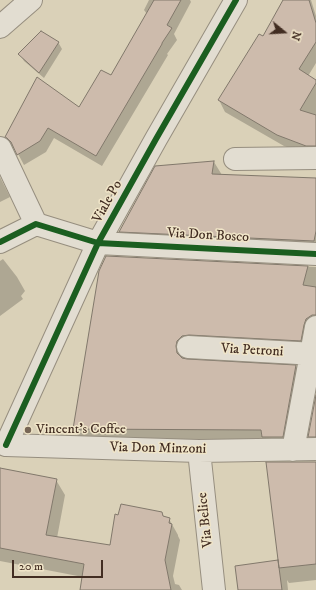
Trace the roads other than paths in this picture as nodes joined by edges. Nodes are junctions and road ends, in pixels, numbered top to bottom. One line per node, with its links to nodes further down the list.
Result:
1 (31, 0): 3 (street)
2 (236, 0): 9 (street, Viale Po)
3 (0, 27)
4 (0, 148): 7 (street)
5 (316, 158): 6 (street)
6 (235, 159)
7 (36, 224): 8 (street); 9 (street, Via Don Bosco)
8 (0, 242)
9 (98, 243): 10 (street, Via Don Bosco); 14 (street, Viale Po)
10 (316, 254)
11 (316, 327): 13 (street)
12 (188, 347): 13 (street, Via Petroni)
13 (313, 354): 16 (street)
14 (3, 444): 17 (street, Via Don Minzoni)
15 (316, 449): 16 (street, Via Don Minzoni)
16 (292, 450): 17 (street, Via Don Minzoni)
17 (199, 451): 18 (street, Via Belice)
18 (214, 590)

